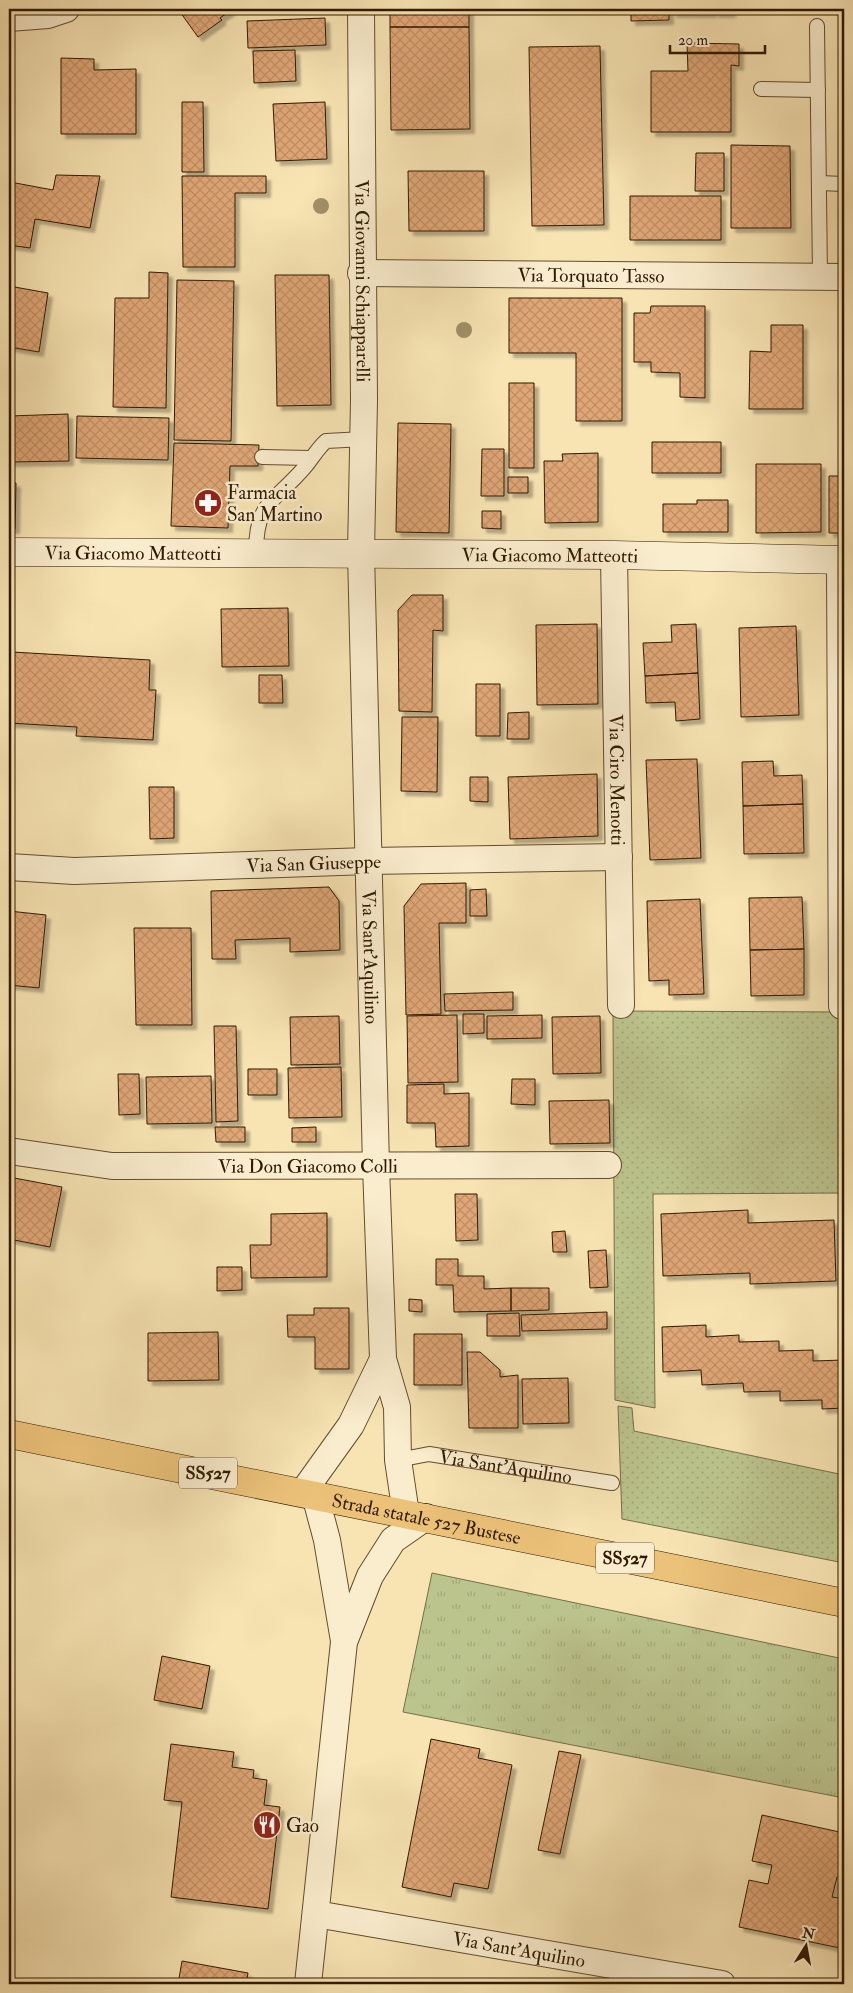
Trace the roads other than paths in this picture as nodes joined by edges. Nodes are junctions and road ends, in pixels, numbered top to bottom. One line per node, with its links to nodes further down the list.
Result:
1 (66, 9): 3 (street)
2 (361, 9): 9 (street, Via Giovanni Schiapparelli)
3 (9, 18)
4 (817, 26): 6 (lane, Via Torquato Tasso)
5 (761, 89): 6 (lane)
6 (818, 90): 7 (lane, Via Torquato Tasso)
7 (819, 183): 8 (lane); 10 (lane, Via Torquato Tasso)
8 (844, 184)
9 (361, 273): 10 (street, Via Torquato Tasso); 11 (street, Via Giovanni Schiapparelli)
10 (832, 277)
11 (364, 438): 13 (lane); 16 (street, Via Giovanni Schiapparelli)
12 (262, 457): 13 (lane)
13 (310, 458): 15 (lane)
14 (9, 552): 15 (street, Via Giacomo Matteotti)
15 (256, 552): 16 (street, Via Giacomo Matteotti)
16 (361, 553): 17 (street, Via Giacomo Matteotti); 20 (street, Via Sant'Aquilino)
17 (614, 555): 18 (street, Via Giacomo Matteotti); 19 (street, Via Ciro Menotti)
18 (842, 560): 23 (street)
19 (619, 857): 20 (street, Via San Giuseppe); 22 (street, Via Ciro Menotti)
20 (368, 861): 21 (street, Via San Giuseppe); 26 (street, Via Sant'Aquilino)
21 (9, 867)
22 (621, 1005)
23 (842, 1006)
24 (9, 1151): 26 (street, Via Don Giacomo Colli)
25 (608, 1165): 26 (street, Via Don Giacomo Colli)
26 (376, 1166): 27 (street, Via Sant'Aquilino)
27 (383, 1359): 29 (street, Via Sant'Aquilino); 31 (street, Via Sant'Aquilino)
28 (9, 1434): 31 (main road, Strada statale 527 Bustese / SS527)
29 (398, 1460): 30 (lane, Via Sant'Aquilino); 32 (street, Via Sant'Aquilino)
30 (612, 1483)
31 (309, 1493): 32 (main road, Strada statale 527 Bustese / SS527); 34 (street)
32 (416, 1515): 33 (main road, Strada statale 527 Bustese / SS527); 34 (street)
33 (844, 1603)
34 (344, 1642): 35 (street)
35 (316, 1914): 36 (street); 37 (street, Via Sant'Aquilino)
36 (308, 1984)
37 (722, 1984)

